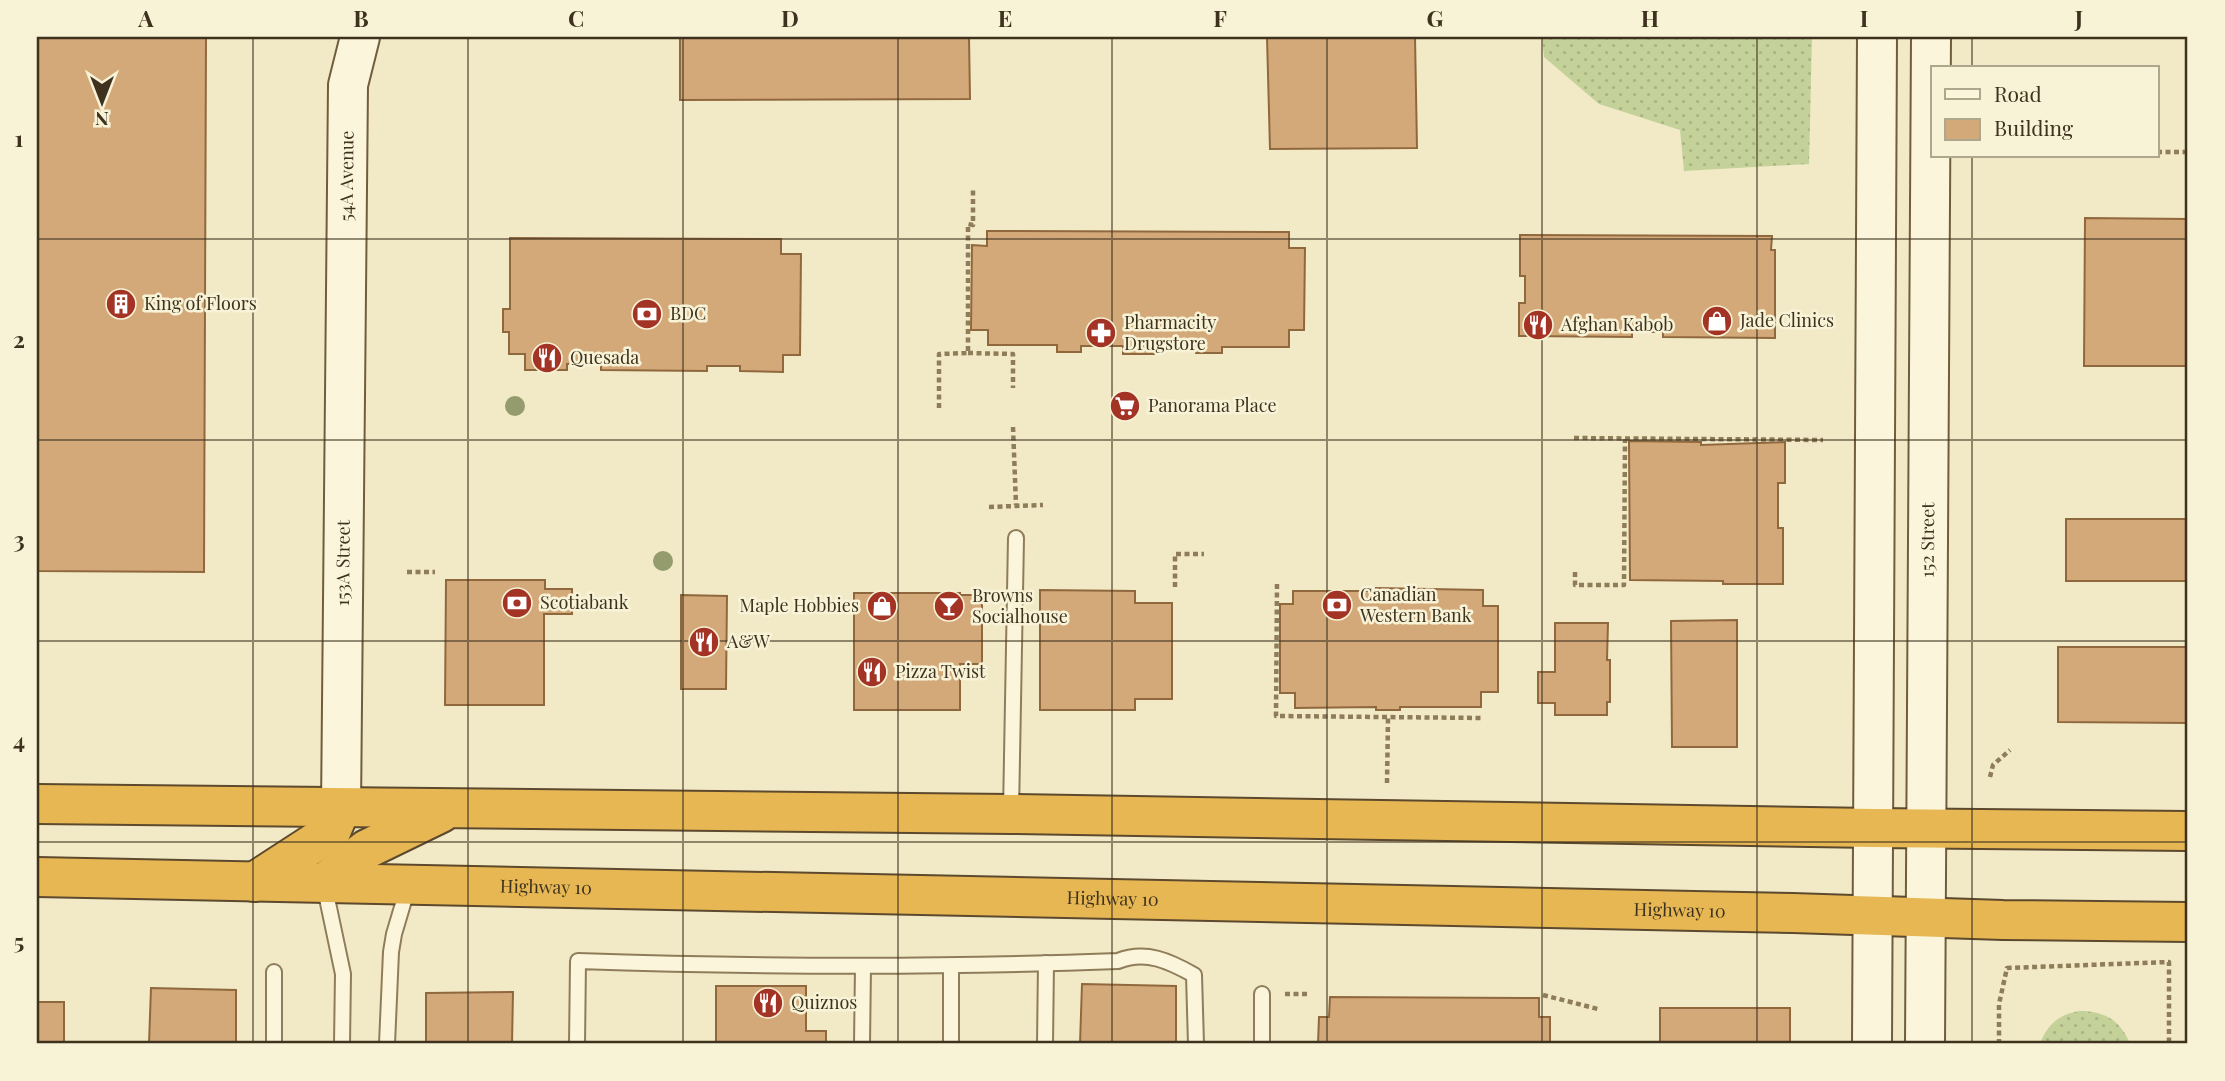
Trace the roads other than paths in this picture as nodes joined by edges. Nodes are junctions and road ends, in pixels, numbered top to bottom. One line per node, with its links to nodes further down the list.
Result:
1 (360, 37): 4 (main road, 54A Avenue)
2 (1877, 37): 10 (main road)
3 (1931, 37): 11 (main road, 152 Street)
4 (345, 318): 7 (main road, 153A Street)
5 (1016, 538): 9 (lane)
6 (37, 804): 7 (highway)
7 (341, 807): 8 (highway); 14 (highway)
8 (451, 809): 9 (highway); 15 (highway)
9 (1011, 814): 10 (highway)
10 (1873, 828): 11 (highway); 17 (main road)
11 (1926, 829): 12 (highway); 18 (main road, 152 Street)
12 (2188, 831)
13 (37, 877): 14 (highway, Highway 10)
14 (254, 882): 15 (highway, Highway 10)
15 (324, 883): 16 (highway, Highway 10); 26 (lane)
16 (409, 884): 17 (highway, Highway 10); 27 (lane)
17 (1873, 915): 18 (highway, Highway 10); 34 (main road)
18 (1926, 917): 19 (highway, Highway 10); 35 (main road, 152 Street)
19 (2188, 922)
20 (1046, 964): 21 (lane); 31 (lane); 32 (lane)
21 (951, 966): 22 (lane); 30 (lane)
22 (863, 967): 28 (lane); 29 (lane)
23 (274, 972): 25 (lane)
24 (1262, 994): 33 (lane)
25 (274, 1044)
26 (342, 1044)
27 (387, 1044)
28 (577, 1044)
29 (862, 1044)
30 (951, 1044)
31 (1045, 1044)
32 (1196, 1044)
33 (1262, 1044)
34 (1872, 1044)
35 (1925, 1044)

